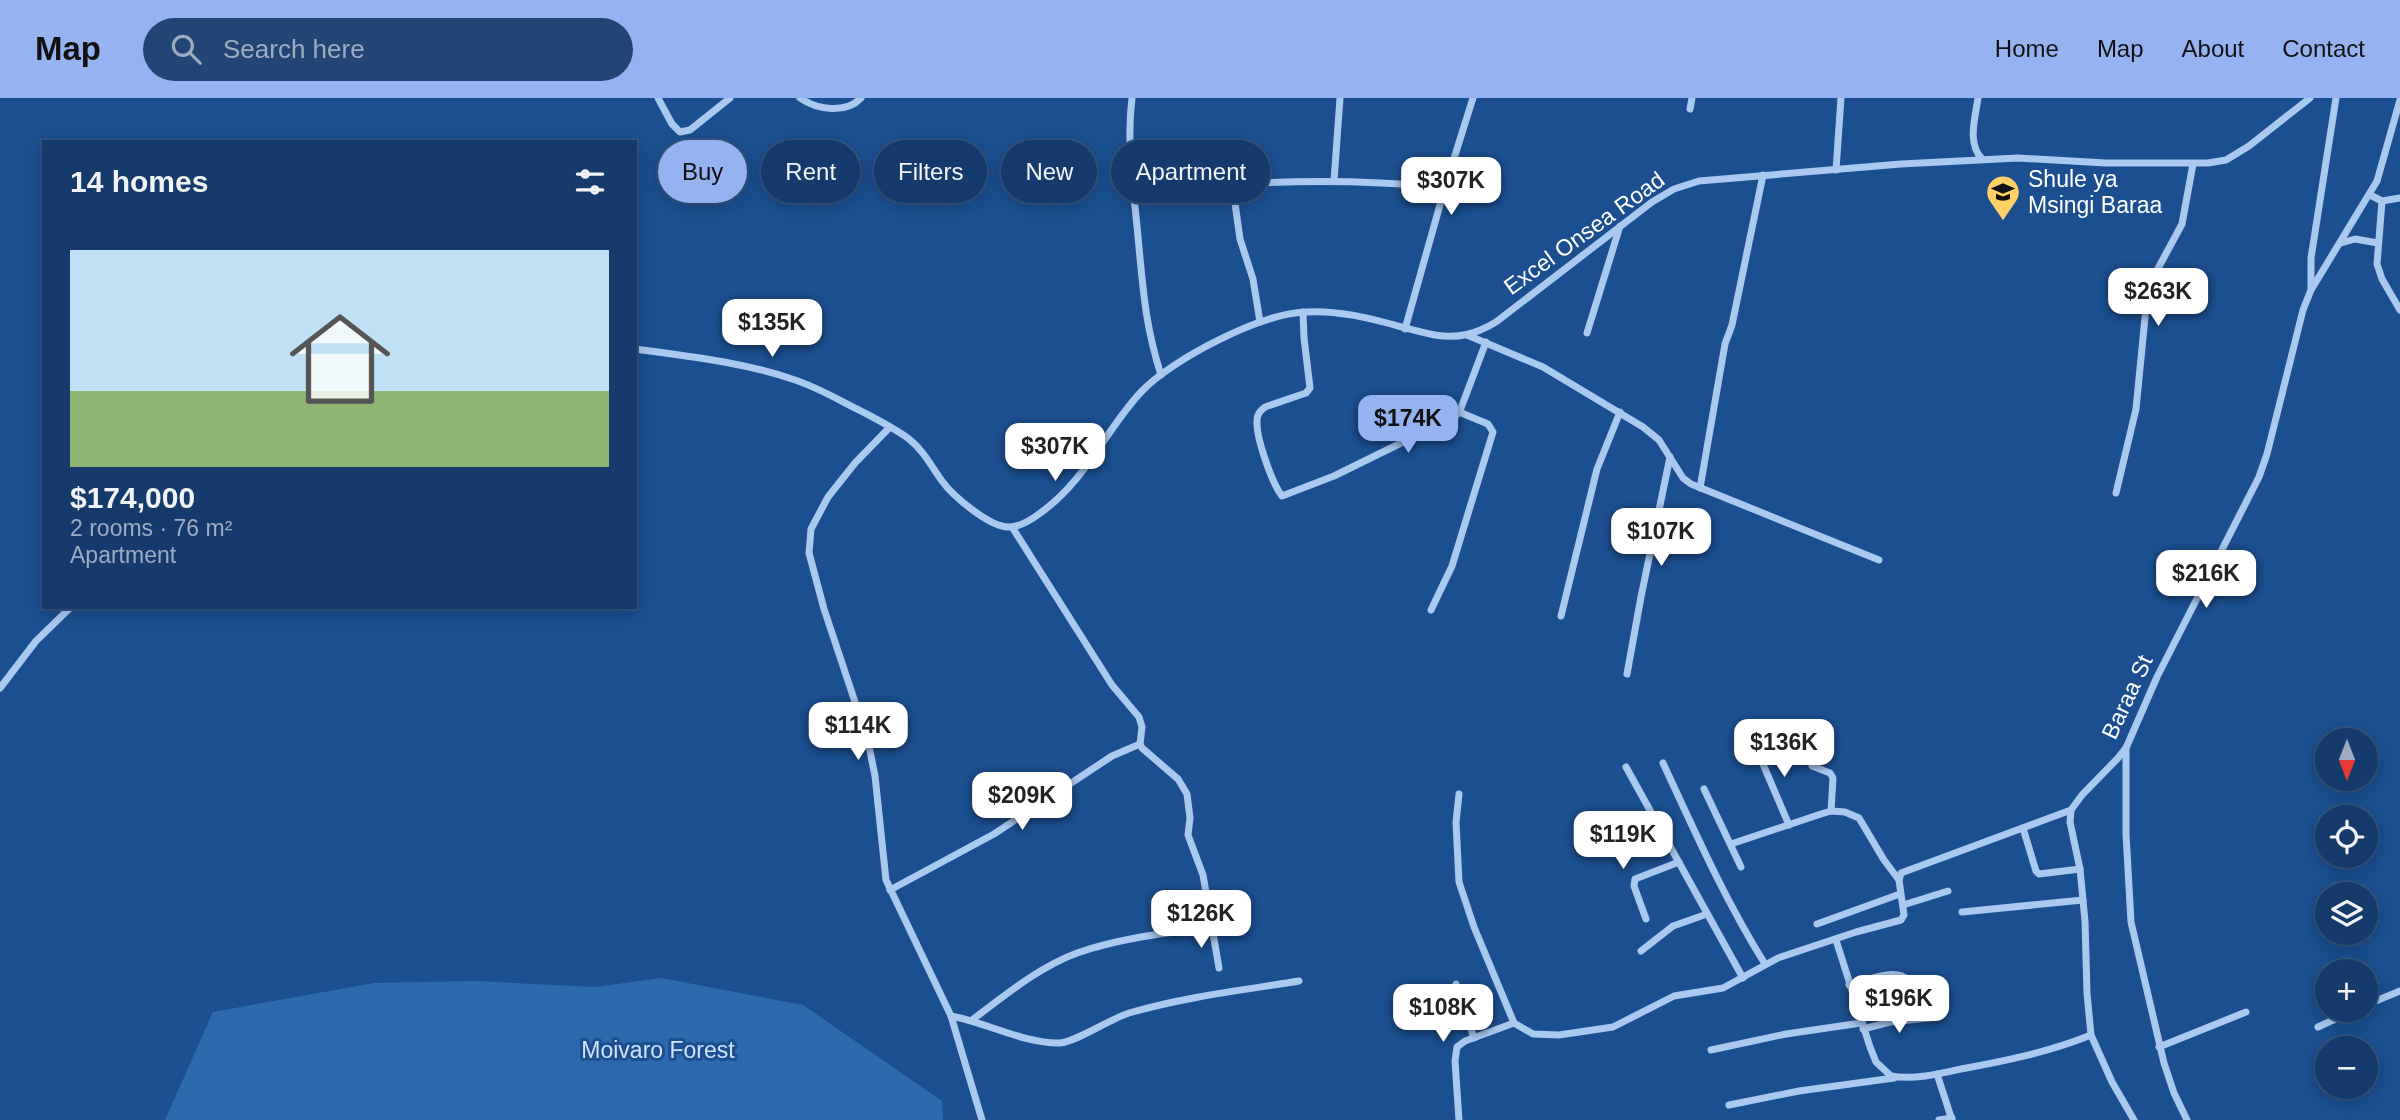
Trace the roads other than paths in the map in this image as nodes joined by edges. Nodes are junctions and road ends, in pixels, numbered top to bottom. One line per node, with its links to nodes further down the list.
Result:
1 (658, 98): 2 (street)
2 (730, 98)
3 (800, 98): 4 (street)
4 (862, 98)
5 (1132, 98): 38 (street)
6 (1340, 98): 19 (street)
7 (1473, 98): 21 (street)
8 (1692, 98): 14 (street)
9 (1841, 98): 17 (street)
10 (1978, 98): 15 (street)
11 (2310, 98): 16 (street, Excel Onsea Road)
12 (2336, 98): 29 (street)
13 (2400, 100): 22 (street, Baraa St)
14 (1690, 109)
15 (1982, 159): 16 (street, Excel Onsea Road); 17 (street, Excel Onsea Road)
16 (2193, 164): 44 (street)
17 (1836, 170): 18 (street, Excel Onsea Road)
18 (1763, 175): 26 (street, Excel Onsea Road); 43 (street)
19 (1334, 181): 20 (street); 21 (street)
20 (1270, 182)
21 (1445, 187): 33 (street)
22 (2370, 195): 24 (street); 27 (street, Baraa St)
23 (2400, 198): 24 (street)
24 (2382, 201): 28 (street)
25 (1235, 203): 32 (street)
26 (1620, 226): 34 (street); 35 (street, Excel Onsea Road)
27 (2340, 243): 28 (street); 29 (street, Baraa St)
28 (2378, 243): 30 (street)
29 (2311, 290): 55 (street, Baraa St)
30 (2400, 310)
31 (1303, 312): 32 (street, Excel Onsea Road); 33 (street, Excel Onsea Road); 39 (street)
32 (1260, 322): 38 (street, Excel Onsea Road)
33 (1405, 329): 35 (street, Excel Onsea Road)
34 (1587, 333)
35 (1467, 335): 36 (street)
36 (1486, 342): 39 (street); 40 (street)
37 (637, 349): 41 (street)
38 (1161, 375): 45 (street, Excel Onsea Road)
39 (1459, 412): 48 (street)
40 (1620, 412): 42 (street); 49 (street)
41 (890, 427): 45 (street); 69 (street)
42 (1670, 457): 43 (street); 50 (street)
43 (1700, 488): 46 (street)
44 (2116, 493)
45 (1012, 527): 54 (street)
46 (1879, 560)
47 (69, 609): 51 (street)
48 (1431, 610)
49 (1562, 617)
50 (1627, 674)
51 (0, 688)
52 (1812, 738): 61 (street)
53 (1754, 743): 62 (street)
54 (1140, 744): 69 (street); 78 (street)
55 (2126, 748): 60 (street, Baraa St); 100 (street)
56 (1663, 763): 81 (street)
57 (1626, 767): 65 (street)
58 (1704, 789): 64 (street)
59 (1459, 794): 95 (street)
60 (2071, 810): 63 (street); 67 (street)
61 (1831, 811): 62 (street); 68 (street)
62 (1789, 825): 64 (street)
63 (2023, 828): 67 (street); 68 (street)
64 (1731, 844): 66 (street)
65 (1678, 862): 75 (street); 76 (street)
66 (1741, 867)
67 (2080, 869): 72 (street)
68 (1899, 880): 71 (street)
69 (890, 890): 91 (street)
70 (1948, 891): 73 (street)
71 (1900, 894): 73 (street); 77 (street)
72 (2083, 900): 74 (street); 98 (street)
73 (1903, 905): 79 (street)
74 (1962, 912)
75 (1707, 914): 80 (street); 83 (street)
76 (1646, 919)
77 (1816, 924)
78 (1211, 926): 82 (street); 93 (street)
79 (1836, 940): 81 (street); 87 (street)
80 (1641, 951)
81 (1765, 964): 83 (street)
82 (1219, 968)
83 (1743, 978): 95 (street)
84 (1908, 980): 87 (street)
85 (1299, 981): 93 (street)
86 (1456, 984): 99 (street)
87 (1849, 985): 96 (street)
88 (2400, 991): 89 (street)
89 (2378, 1000)
90 (2246, 1012): 100 (street)
91 (951, 1016): 93 (street); 106 (street)
92 (1930, 1018): 96 (street)
93 (972, 1020)
94 (2329, 1022): 97 (street)
95 (1514, 1023): 99 (street)
96 (1862, 1026): 101 (street); 103 (street)
97 (2318, 1027)
98 (2091, 1035): 102 (street); 109 (street)
99 (1474, 1038): 107 (street)
100 (2159, 1046): 110 (street)
101 (1711, 1050)
102 (1937, 1074): 103 (street); 105 (street)
103 (1898, 1077): 104 (street)
104 (1730, 1105)
105 (1952, 1119): 108 (street)
106 (982, 1120)
107 (1460, 1120)
108 (1939, 1120)
109 (2134, 1120)
110 (2187, 1120)

